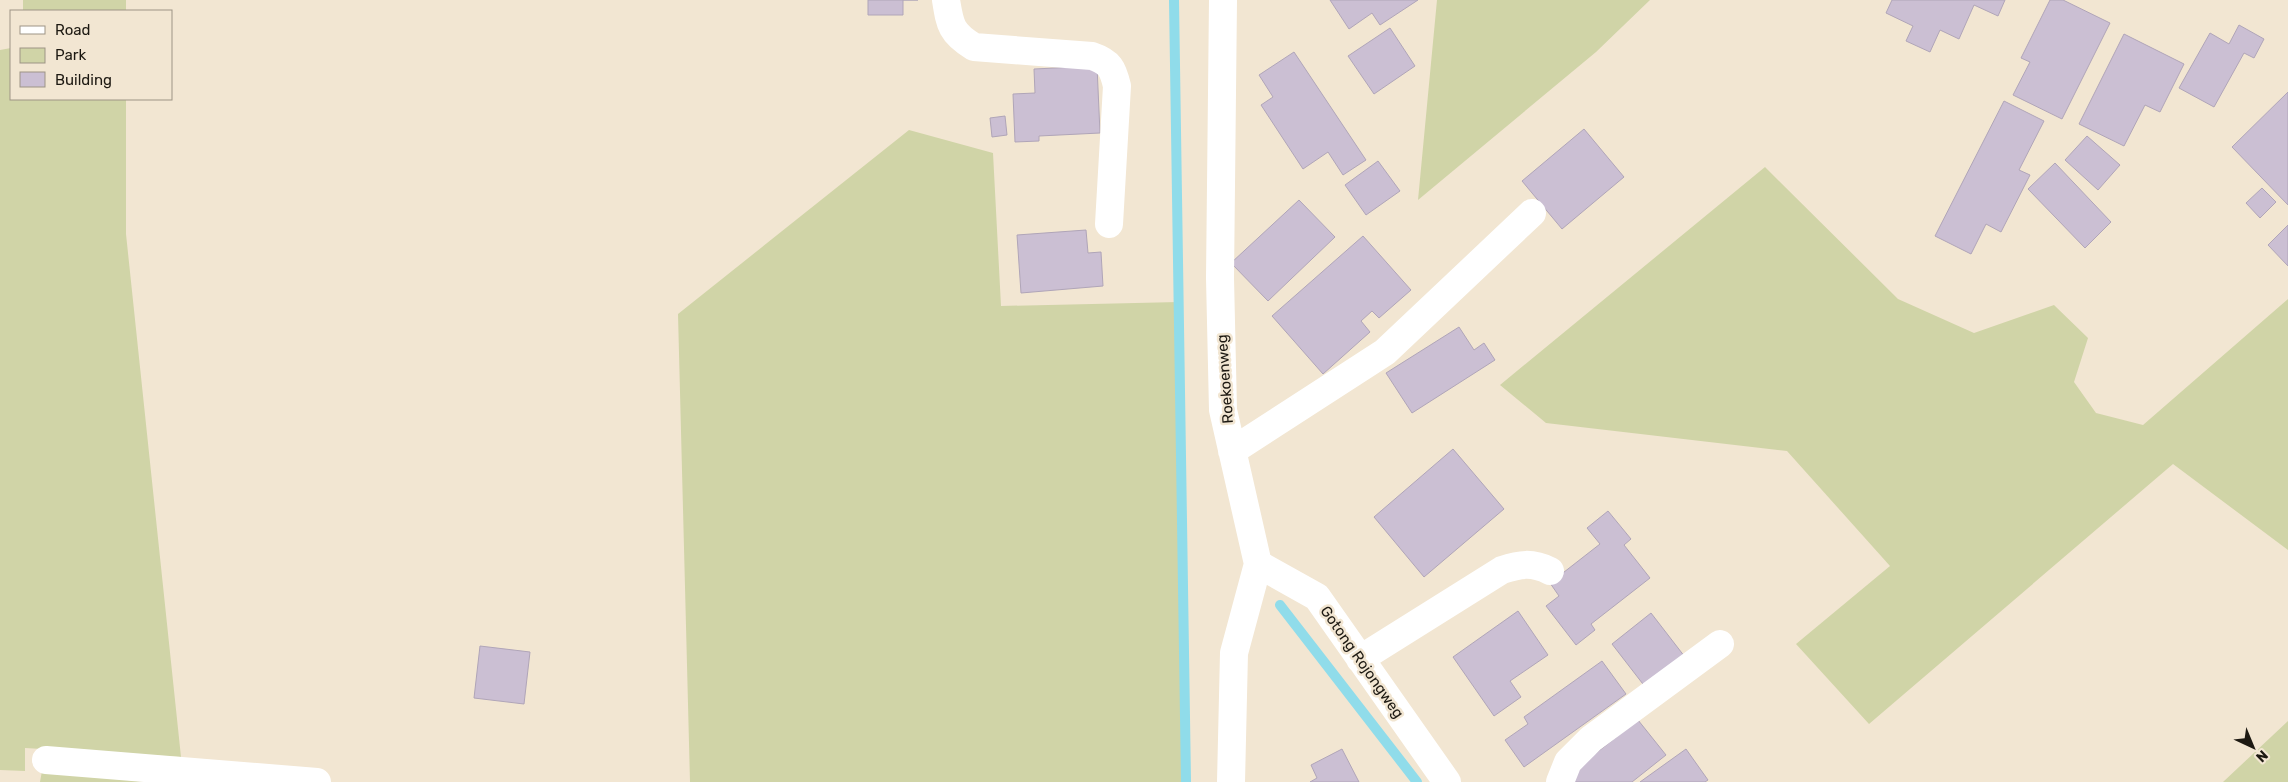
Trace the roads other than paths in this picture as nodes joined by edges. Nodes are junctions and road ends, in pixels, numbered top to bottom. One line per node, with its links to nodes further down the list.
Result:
1 (946, 0): 4 (street)
2 (1223, 0): 5 (street, Roekoenweg)
3 (1532, 213): 5 (street)
4 (1109, 224)
5 (1232, 451): 6 (street, Roekoenweg)
6 (1258, 564): 9 (street, Gotong Rojongweg); 12 (street, Roekoenweg)
7 (1550, 571): 9 (street)
8 (1720, 644): 14 (street)
9 (1360, 659): 13 (street, Gotong Rojongweg)
10 (46, 760): 11 (street)
11 (317, 782)
12 (1231, 782)
13 (1447, 782)
14 (1560, 782)

